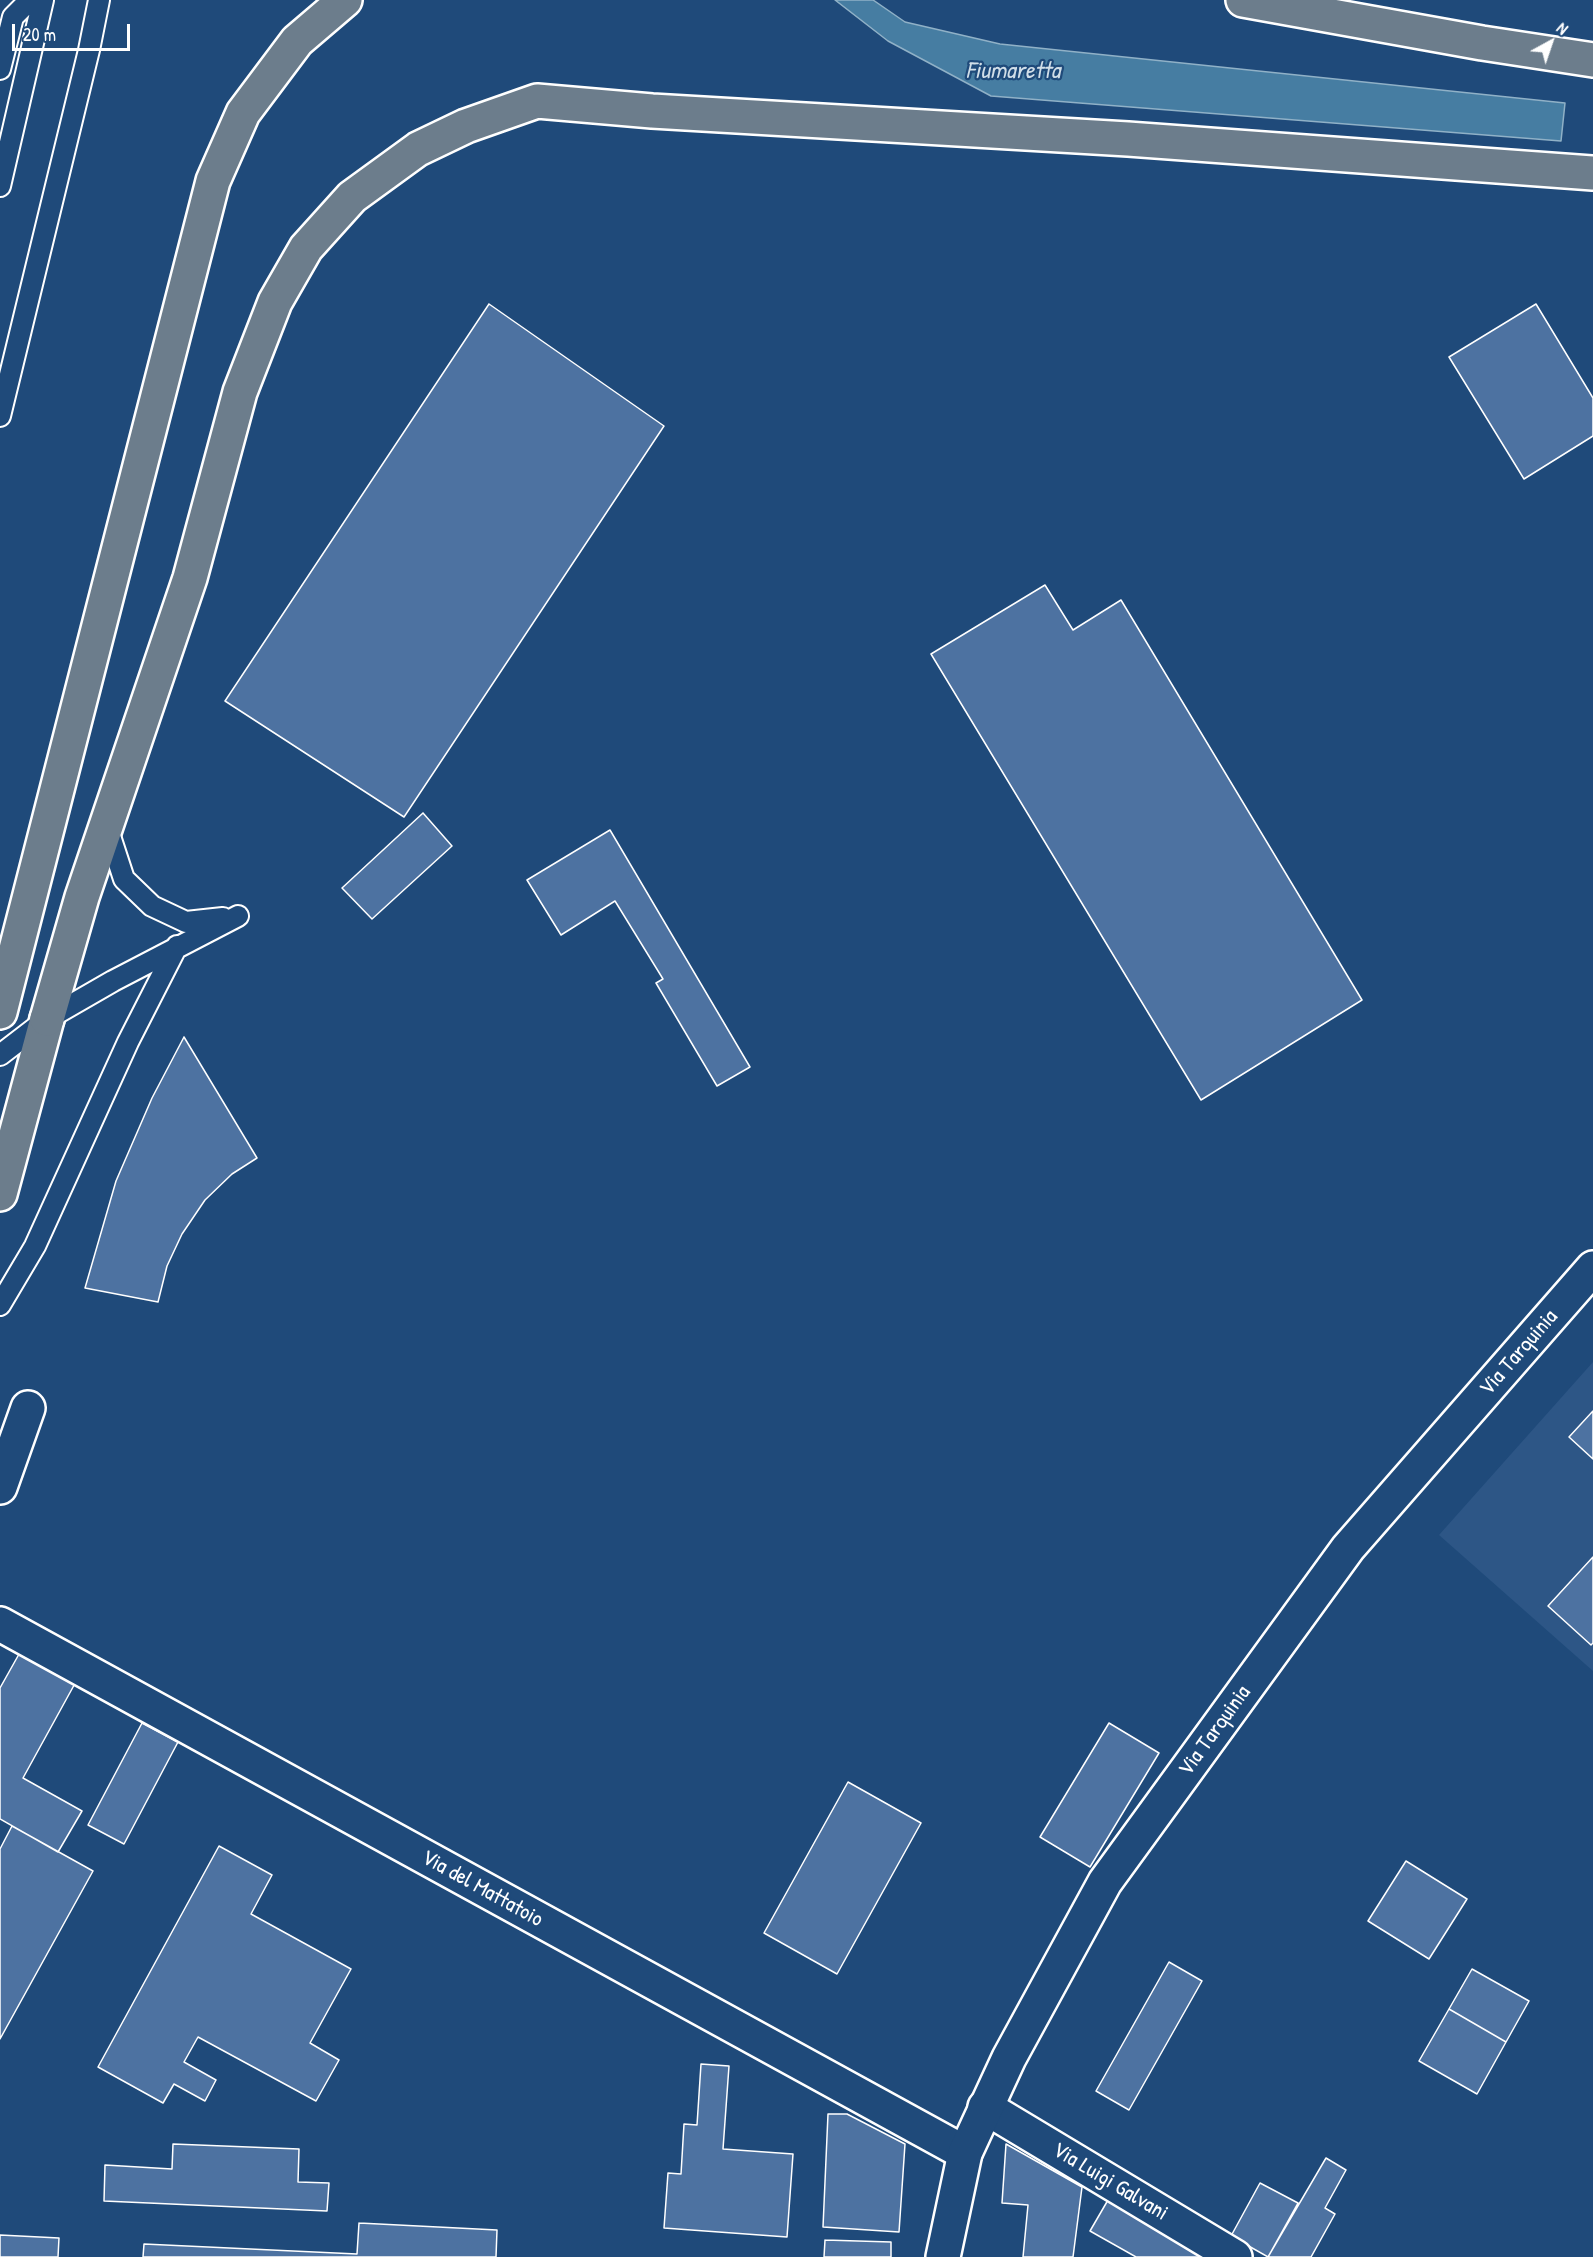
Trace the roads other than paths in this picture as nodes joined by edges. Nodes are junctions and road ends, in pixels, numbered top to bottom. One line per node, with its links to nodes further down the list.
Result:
1 (30, 0): 7 (lane)
2 (43, 0): 9 (lane)
3 (99, 0): 10 (lane)
4 (345, 0): 13 (main road)
5 (1243, 0): 6 (main road)
6 (1593, 60)
7 (0, 69)
8 (1593, 173): 11 (main road)
9 (0, 186)
10 (0, 416)
11 (106, 823): 12 (lane); 14 (main road)
12 (177, 946): 14 (lane); 18 (lane)
13 (0, 1012)
14 (47, 1019): 15 (lane); 16 (main road)
15 (0, 1055)
16 (0, 1194)
17 (1593, 1268): 22 (street, Via Tarquinia)
18 (0, 1305)
19 (28, 1408): 20 (street)
20 (0, 1487)
21 (0, 1624): 23 (street, Via del Mattatoio)
22 (985, 2107): 23 (street, Via Tarquinia); 25 (street, Via Luigi Galvani)
23 (965, 2153): 24 (street, Via Tarquinia)
24 (943, 2257)
25 (1235, 2257)

